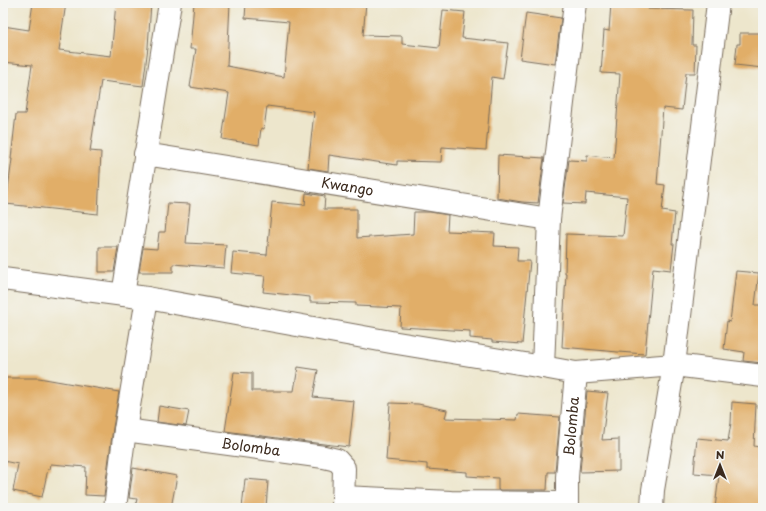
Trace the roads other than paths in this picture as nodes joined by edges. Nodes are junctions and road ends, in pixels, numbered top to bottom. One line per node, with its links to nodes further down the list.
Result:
1 (170, 3): 4 (street)
2 (575, 3): 5 (street)
3 (718, 3): 9 (street)
4 (146, 154): 5 (street, Kwango); 7 (street)
5 (549, 219): 10 (street)
6 (3, 279): 7 (street)
7 (123, 296): 8 (street)
8 (147, 298): 10 (street); 13 (street)
9 (674, 365): 11 (street); 12 (street); 17 (street)
10 (543, 366): 11 (street)
11 (576, 373): 15 (street, Bolomba)
12 (763, 376)
13 (126, 430): 14 (street, Bolomba); 16 (street)
14 (343, 503): 15 (street, Bolomba)
15 (567, 506)
16 (115, 508)
17 (652, 508)

